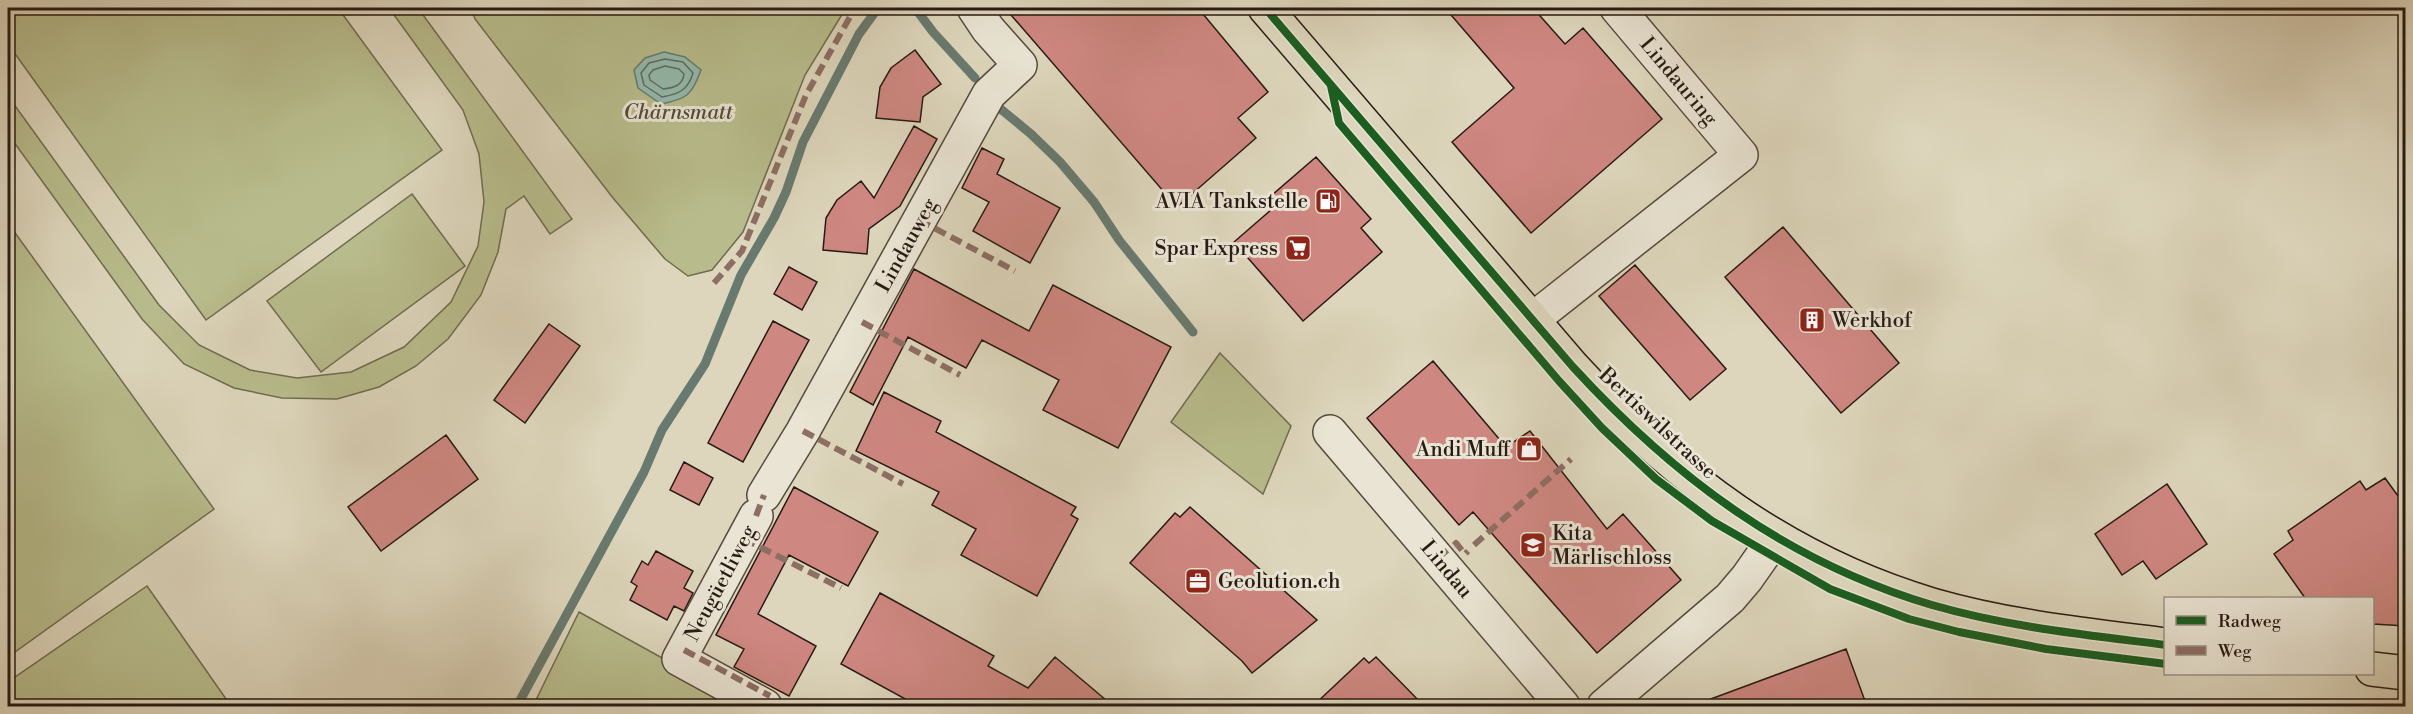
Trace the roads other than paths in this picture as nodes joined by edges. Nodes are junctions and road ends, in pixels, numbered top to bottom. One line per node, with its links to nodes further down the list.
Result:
1 (974, 8): 6 (street, Lindauweg)
2 (1265, 8): 4 (main road, Bertiswilstrasse)
3 (1617, 8): 4 (street, Lindauring)
4 (1532, 320): 7 (main road, Bertiswilstrasse)
5 (1330, 432): 12 (street, Lindau)
6 (760, 505): 11 (street, Neugüetliweg)
7 (1775, 538): 8 (main road, Bertiswilstrasse); 13 (street)
8 (2164, 645)
9 (2374, 669): 10 (main road)
10 (2406, 673)
11 (765, 706)
12 (1563, 706)
13 (1604, 706)

